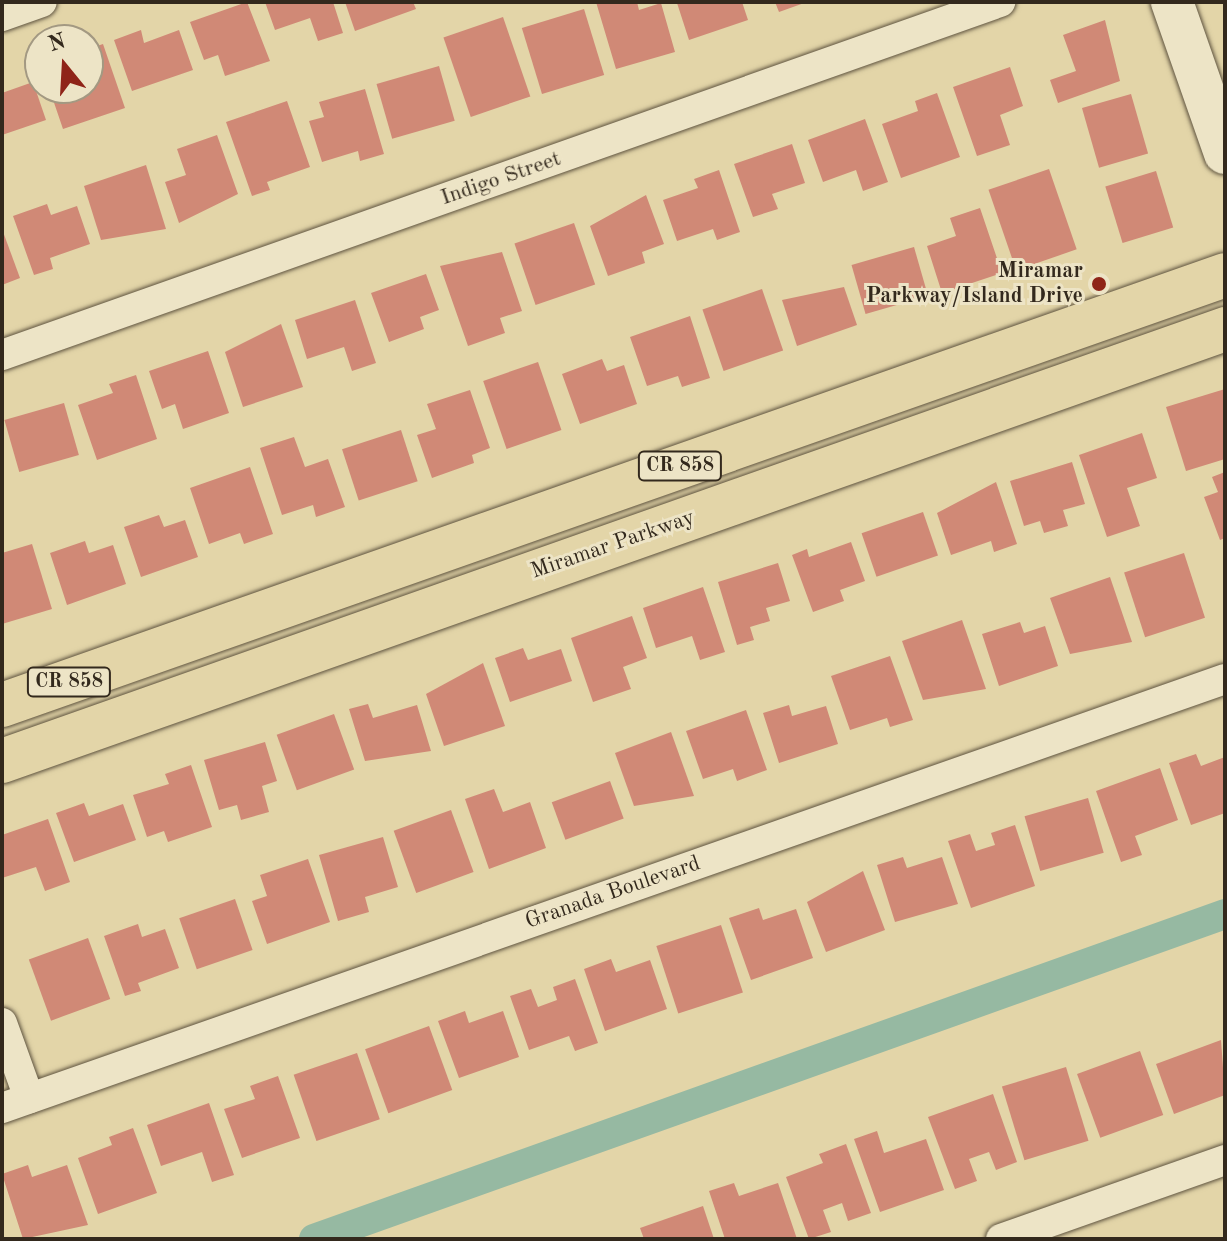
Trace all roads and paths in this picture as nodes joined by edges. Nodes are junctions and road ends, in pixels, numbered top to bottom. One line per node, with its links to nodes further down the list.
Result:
1 (42, 2): 4 (street)
2 (1000, 2): 8 (street, Indigo Street)
3 (1172, 2): 5 (street)
4 (2, 16)
5 (1225, 153)
6 (1225, 275): 10 (main road, CR 858)
7 (1225, 329): 11 (main road, Miramar Parkway / CR 858)
8 (2, 355)
9 (1225, 679): 13 (street, Granada Boulevard)
10 (2, 705)
11 (2, 761)
12 (2, 1023): 13 (street)
13 (15, 1103)
14 (1225, 1160): 15 (street)
15 (1001, 1239)

